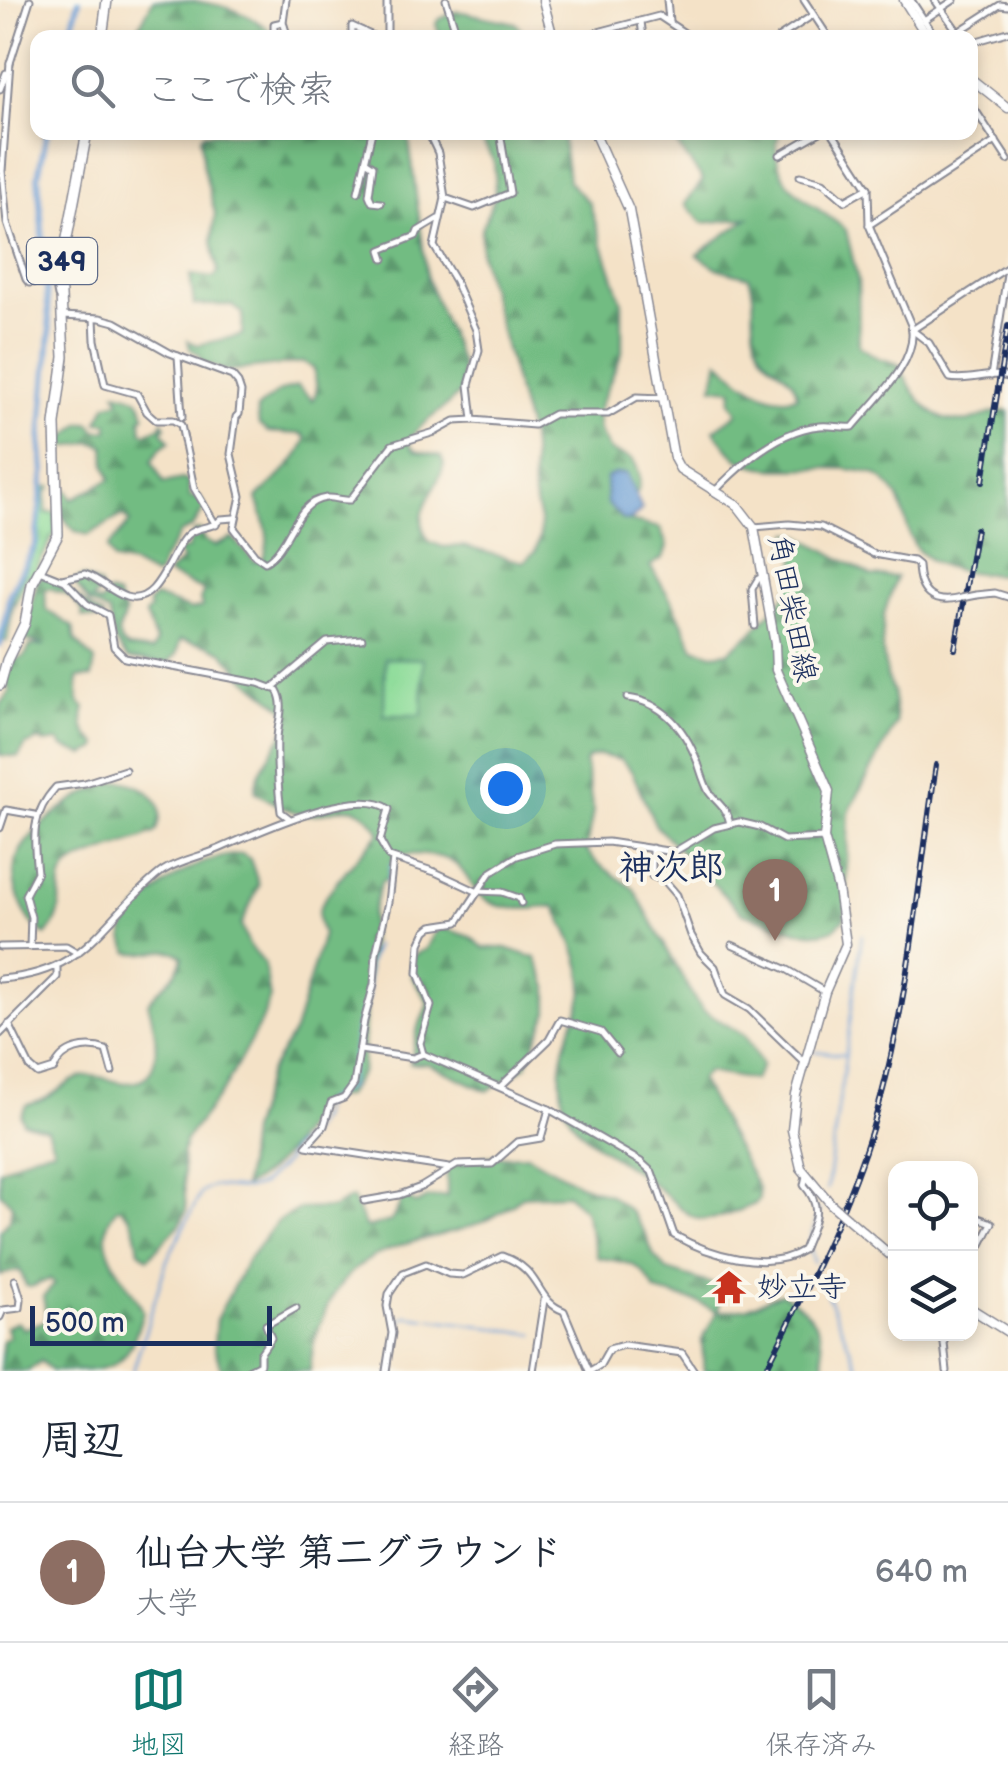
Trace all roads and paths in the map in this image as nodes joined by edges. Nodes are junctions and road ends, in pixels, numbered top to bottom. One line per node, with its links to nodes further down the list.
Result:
1 (30, 0): 37 (street)
2 (108, 0): 20 (highway)
3 (286, 0): 19 (street)
4 (387, 0): 23 (street)
5 (446, 0): 24 (street)
6 (543, 0): 25 (main road)
7 (667, 0): 18 (street)
8 (804, 0): 15 (street)
9 (904, 0): 31 (main road)
10 (911, 0): 16 (street)
11 (935, 0): 14 (street)
12 (954, 0): 14 (street)
13 (1002, 4): 34 (street)
14 (940, 9): 16 (street); 33 (street)
15 (813, 14): 29 (street); 30 (street)
16 (924, 20): 32 (street)
17 (641, 21): 18 (street); 26 (street); 27 (street)
18 (669, 21): 28 (street)
19 (283, 22): 21 (street); 22 (street)
20 (103, 30)
21 (274, 30)
22 (286, 30)
23 (387, 30)
24 (455, 30)
25 (552, 30)
26 (606, 30)
27 (642, 30)
28 (681, 30)
29 (790, 30)
30 (823, 30)
31 (923, 30)
32 (931, 30)
33 (956, 30)
34 (961, 30)
35 (1008, 32): 36 (street)
36 (978, 41)
37 (10, 62): 39 (street); 64 (street)
38 (978, 84): 40 (main road)
39 (0, 89)
40 (1008, 108)
41 (978, 114): 49 (street)
42 (84, 140): 64 (highway, 349)
43 (371, 140): 52 (street)
44 (432, 140): 56 (street)
45 (501, 140): 56 (street)
46 (598, 140): 71 (main road, 角田柴田線)
47 (807, 140): 50 (street)
48 (837, 140): 54 (street)
49 (996, 140): 51 (street); 59 (street)
50 (780, 156)
51 (1008, 160)
52 (367, 162): 55 (street); 57 (street)
53 (800, 176): 54 (street)
54 (868, 188): 59 (street)
55 (358, 192)
56 (445, 198): 58 (street)
57 (381, 204)
58 (438, 219): 60 (street); 73 (street)
59 (869, 225): 67 (street)
60 (409, 240): 61 (street); 62 (street)
61 (411, 248)
62 (384, 259)
63 (1008, 268): 67 (street); 69 (street)
64 (55, 278): 65 (highway, 349)
65 (62, 316): 66 (street); 78 (highway, 349)
66 (94, 318): 68 (street); 76 (street)
67 (912, 330): 69 (street); 74 (street)
68 (178, 356): 72 (street); 75 (street)
69 (991, 376): 70 (street)
70 (1008, 377)
71 (664, 398): 73 (street); 74 (main road, 角田柴田線)
72 (182, 416)
73 (473, 420): 75 (street)
74 (716, 491): 77 (main road, 角田柴田線)
75 (234, 518): 76 (street)
76 (216, 525): 80 (street)
77 (754, 526): 79 (main road, 角田柴田線); 81 (street, bridge)
78 (40, 571): 80 (street); 84 (highway, 349)
79 (764, 577): 82 (street); 92 (main road, 角田柴田線)
80 (62, 579): 85 (street)
81 (1008, 597)
82 (755, 626)
83 (362, 639): 85 (street)
84 (0, 685)
85 (272, 688): 89 (street)
86 (626, 698): 90 (street)
87 (125, 770): 88 (street)
88 (35, 816): 91 (street); 99 (street)
89 (289, 818): 94 (street); 100 (street)
90 (730, 824): 92 (street); 93 (street)
91 (0, 828)
92 (824, 838): 103 (main road, 角田柴田線)
93 (652, 848): 95 (street); 109 (street)
94 (393, 859): 95 (street); 106 (street)
95 (476, 891): 96 (street); 108 (street)
96 (521, 903)
97 (732, 946): 103 (street)
98 (0, 947): 99 (street)
99 (30, 947): 100 (street)
100 (78, 954): 101 (street)
101 (57, 968): 102 (street); 104 (street)
102 (0, 978)
103 (825, 992): 109 (main road, 角田柴田線)
104 (8, 1024): 105 (street); 110 (street)
105 (0, 1034)
106 (360, 1050): 108 (street); 113 (street)
107 (618, 1053): 111 (street)
108 (423, 1054): 111 (street)
109 (806, 1062): 114 (main road, 角田柴田線)
110 (112, 1072)
111 (501, 1086): 112 (street)
112 (549, 1108): 113 (street); 114 (street)
113 (449, 1168): 115 (street)
114 (806, 1176): 118 (main road, 角田柴田線, bridge)
115 (364, 1200)
116 (978, 1218): 117 (street)
117 (978, 1251)
118 (888, 1253)
119 (15, 1280): 123 (street)
120 (544, 1298): 127 (street); 128 (street); 129 (street)
121 (296, 1308): 126 (street)
122 (978, 1313): 124 (main road)
123 (0, 1317)
124 (1008, 1332)
125 (945, 1341): 131 (street)
126 (246, 1371)
127 (386, 1371)
128 (533, 1371)
129 (589, 1371): 130 (street)
130 (694, 1371)
131 (947, 1371)

